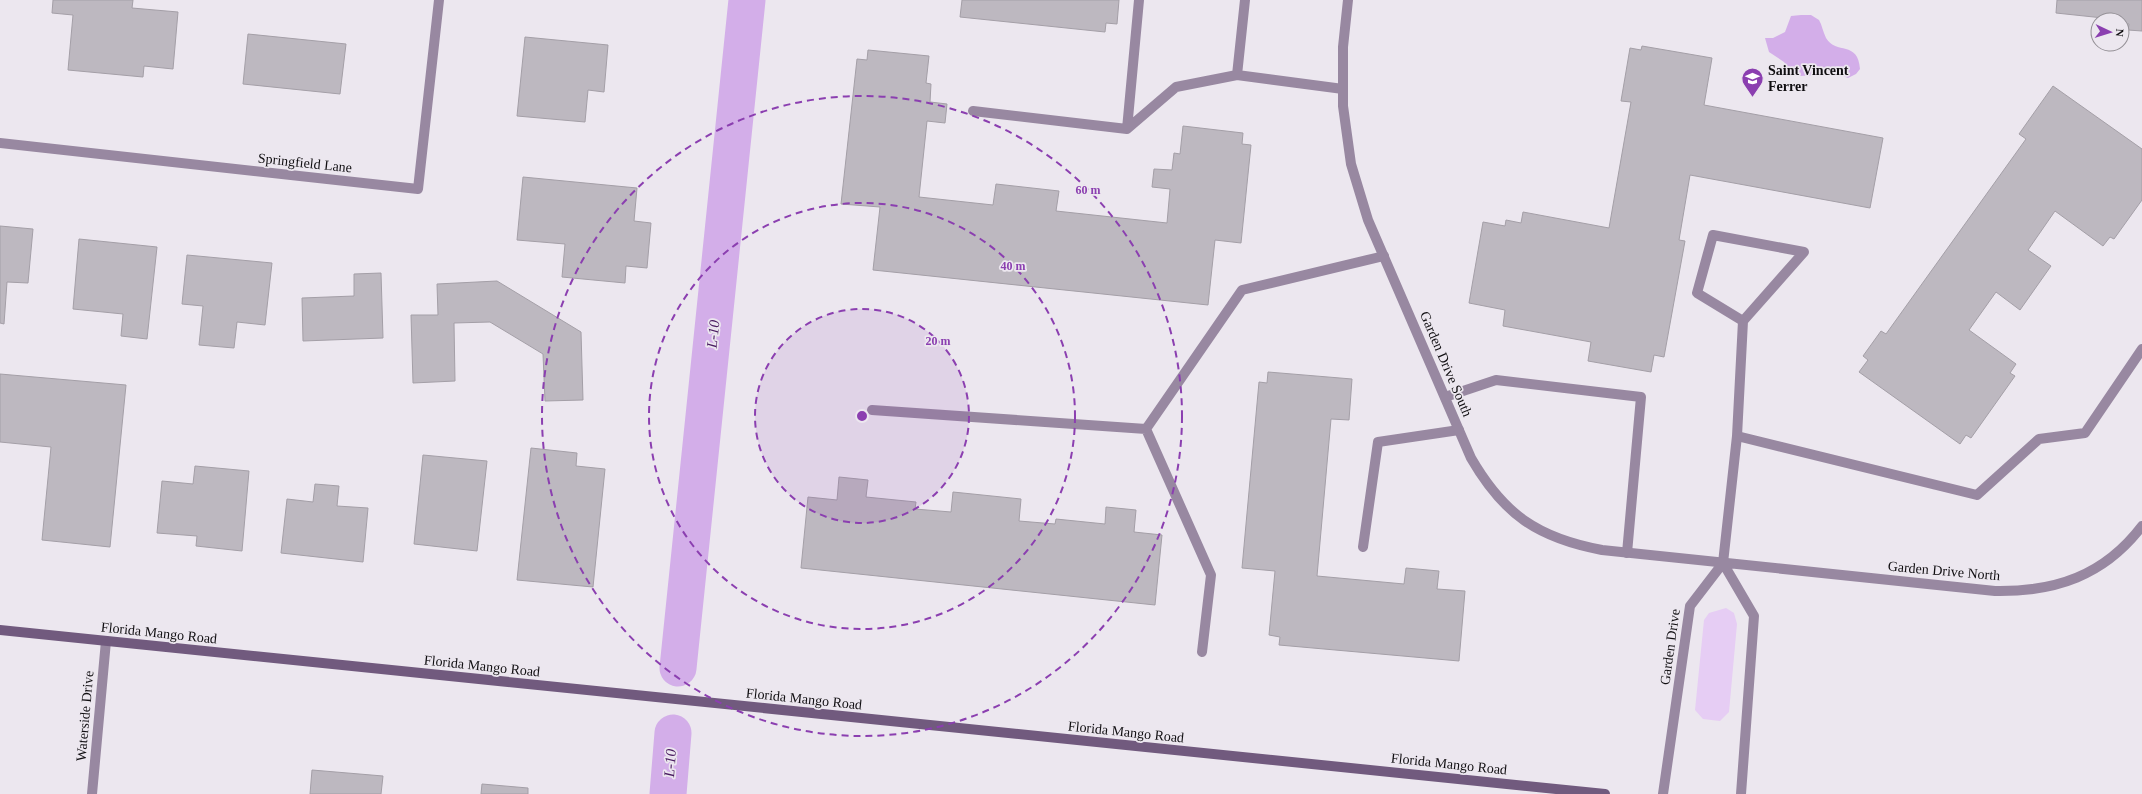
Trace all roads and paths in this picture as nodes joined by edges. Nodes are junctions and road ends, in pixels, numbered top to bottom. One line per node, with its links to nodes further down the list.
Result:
1 (439, 0): 9 (street, Springfield Lane)
2 (1139, 0): 8 (street)
3 (1245, 0): 5 (street)
4 (1348, 0): 6 (street, Garden Drive South)
5 (1237, 75): 6 (street); 8 (street)
6 (1343, 89): 10 (street, Garden Drive South)
7 (973, 111): 8 (street)
8 (1127, 129)
9 (0, 143)
10 (1384, 256): 13 (street, Garden Drive South); 15 (street)
11 (1743, 321): 11 (street); 17 (street)
12 (2142, 349): 17 (street)
13 (1445, 397): 16 (street, Garden Drive South); 20 (street)
14 (872, 410): 15 (street)
15 (1146, 429): 24 (street)
16 (1459, 430): 19 (street); 20 (street, Garden Drive South)
17 (1737, 436): 21 (street)
18 (2142, 526): 21 (street, Garden Drive North)
19 (1363, 546)
20 (1626, 553): 21 (street, Garden Drive South)
21 (1723, 563): 27 (street, Garden Drive); 28 (street)
22 (0, 630): 23 (street, Florida Mango Road)
23 (106, 641): 25 (street, Waterside Drive); 26 (street, Florida Mango Road)
24 (1202, 652)
25 (92, 794)
26 (1605, 794)
27 (1663, 794)
28 (1741, 794)

